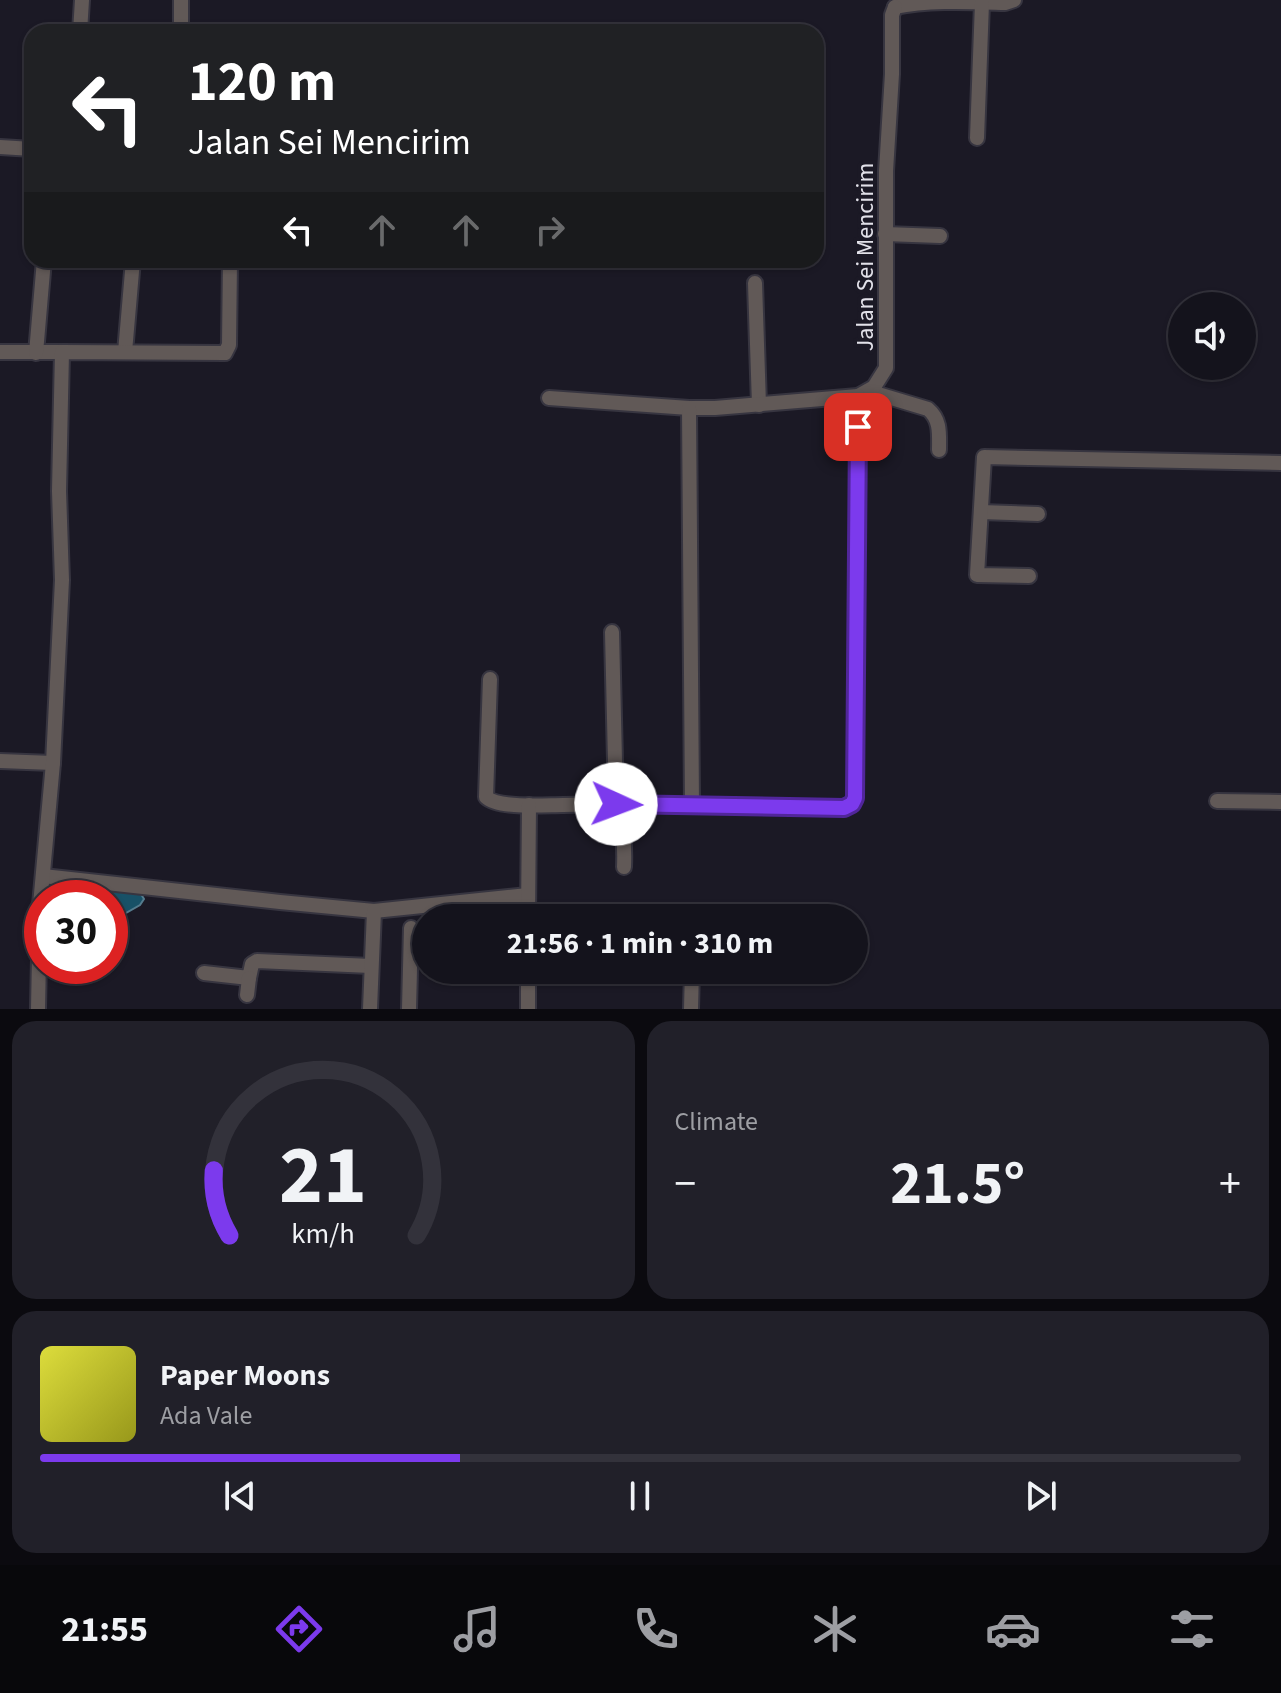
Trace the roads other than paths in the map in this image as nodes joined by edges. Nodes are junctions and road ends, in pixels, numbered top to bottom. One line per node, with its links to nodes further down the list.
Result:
1 (82, 0): 6 (street)
2 (181, 0): 7 (street)
3 (1014, 0): 4 (street, Jalan Sei Mencirim)
4 (982, 3): 5 (street, Jalan Sei Mencirim); 8 (street)
5 (889, 4): 11 (street, Jalan Sei Mencirim)
6 (80, 24)
7 (181, 24)
8 (977, 138)
9 (0, 147): 10 (street)
10 (24, 148)
11 (885, 234): 12 (street); 21 (street, Jalan Sei Mencirim)
12 (940, 236)
13 (43, 268): 20 (street)
14 (132, 268): 19 (street)
15 (230, 268): 19 (street)
16 (755, 283): 23 (street)
17 (0, 352): 20 (street)
18 (62, 352): 19 (street); 20 (street); 33 (street)
19 (125, 352)
20 (36, 353)
21 (863, 393): 23 (street); 25 (street); 38 (street, Jalan Sei Mencirim)
22 (549, 398): 24 (street)
23 (759, 405): 24 (street)
24 (689, 408): 38 (street)
25 (939, 450)
26 (1281, 463): 27 (street)
27 (981, 512): 28 (street); 29 (street)
28 (1038, 514)
29 (1029, 576)
30 (612, 632): 36 (street)
31 (490, 679): 37 (street, Jalan Sei Mencirim)
32 (0, 761): 33 (street)
33 (53, 763): 40 (street)
34 (1217, 801): 35 (street)
35 (1281, 802)
36 (616, 804): 37 (street, Jalan Sei Mencirim); 38 (street, Jalan Sei Mencirim); 39 (street)
37 (529, 805): 41 (street)
38 (692, 806)
39 (624, 867)
40 (43, 876): 43 (street); 51 (street)
41 (528, 895): 42 (street); 43 (street)
42 (528, 904)
43 (374, 911): 45 (street)
44 (411, 928): 53 (street)
45 (371, 966): 47 (street); 52 (street)
46 (204, 973): 47 (street)
47 (249, 978): 50 (street)
48 (528, 984): 54 (street)
49 (692, 984): 55 (street)
50 (247, 995)
51 (38, 1009)
52 (370, 1009)
53 (409, 1009)
54 (528, 1009)
55 (691, 1009)

